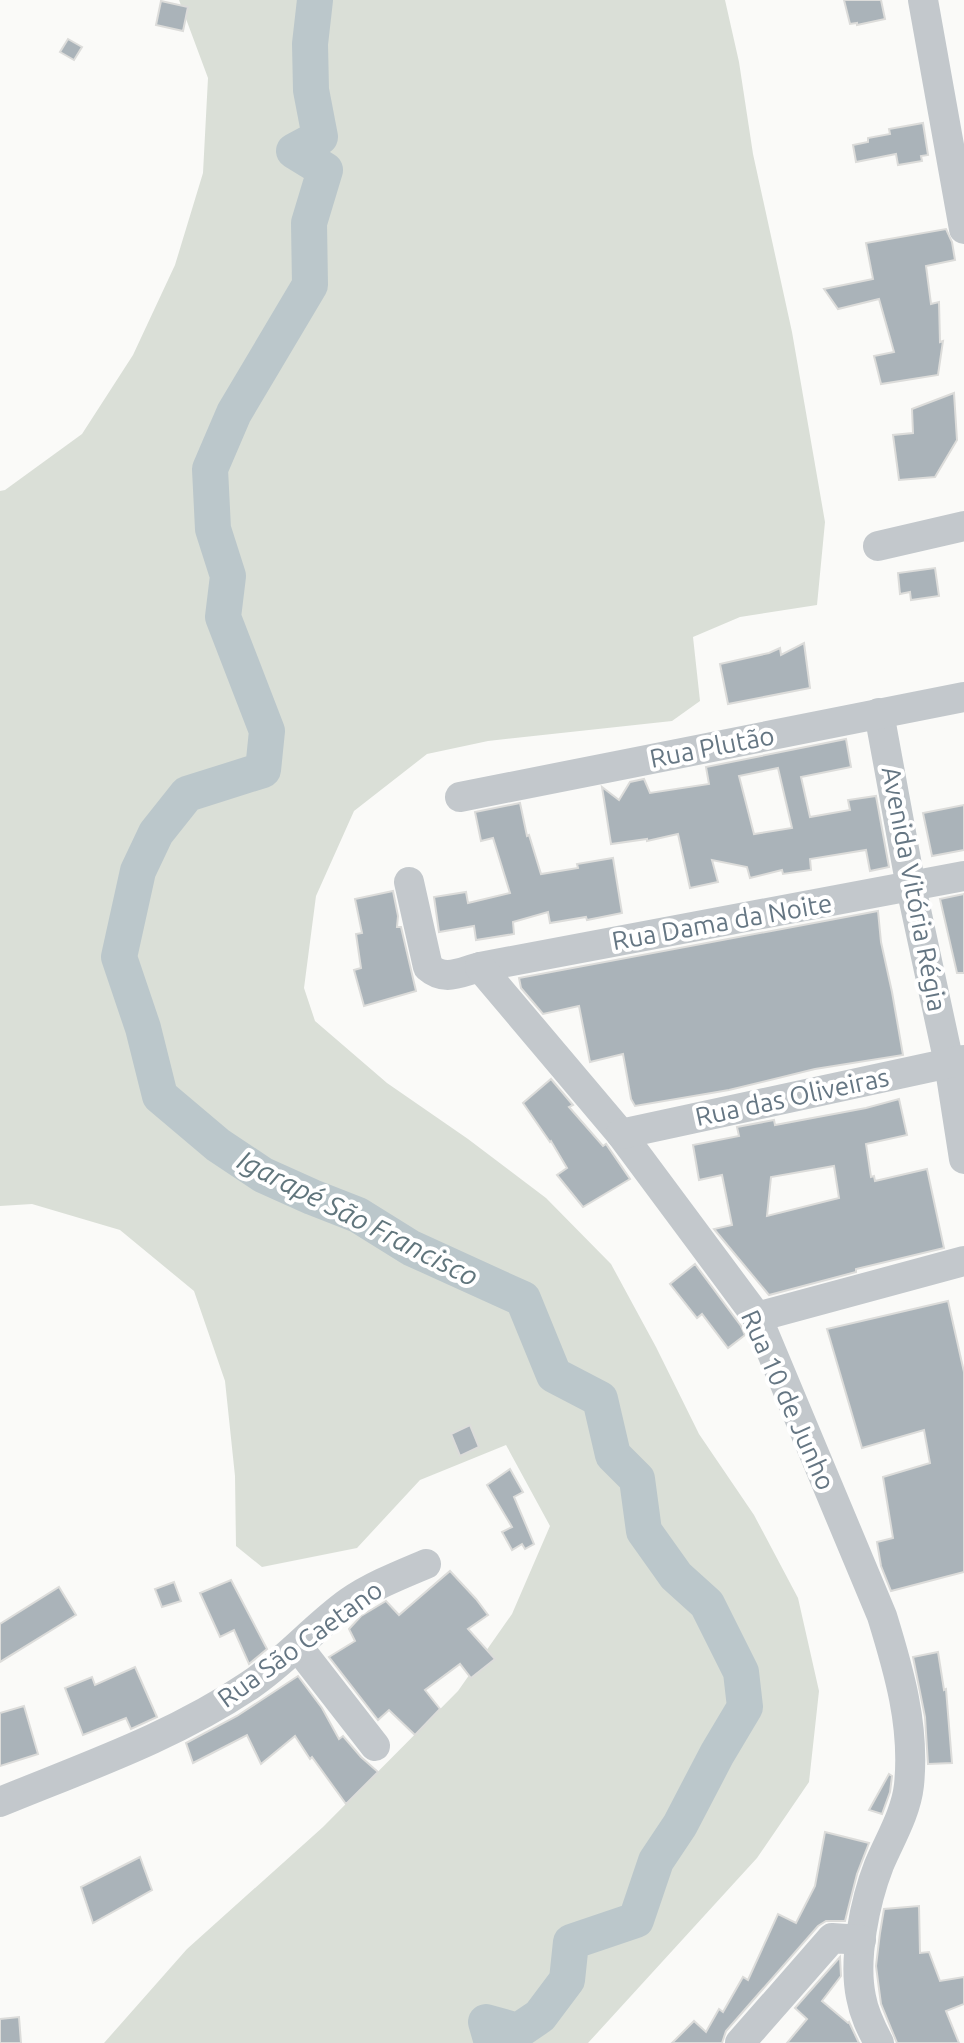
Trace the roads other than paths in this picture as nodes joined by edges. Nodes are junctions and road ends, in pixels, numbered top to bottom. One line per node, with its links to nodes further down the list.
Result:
1 (923, 0): 2 (street)
2 (964, 229)
3 (964, 526): 4 (street)
4 (878, 546)
5 (964, 697): 6 (street, Rua Plutão)
6 (879, 713): 7 (street, Rua Plutão); 10 (street, Avenida Vitória Régia)
7 (460, 797)
8 (964, 876): 10 (street, Rua Dama da Noite)
9 (409, 882): 11 (street)
10 (911, 887): 11 (street, Rua Dama da Noite); 12 (street, Avenida Vitória Régia)
11 (480, 967): 13 (street, Rua 10 de Junho)
12 (957, 1061): 13 (street, Rua das Oliveiras); 14 (street, Avenida Vitória Régia)
13 (621, 1134): 16 (street, Rua 10 de Junho)
14 (964, 1159)
15 (964, 1261): 16 (street)
16 (757, 1317): 21 (street, Rua 10 de Junho)
17 (426, 1564): 18 (street, Rua São Caetano)
18 (298, 1647): 19 (street); 20 (street, Rua São Caetano)
19 (375, 1746)
20 (0, 1802)
21 (861, 1940): 22 (street); 23 (street, Rua 10 de Junho)
22 (740, 2043)
23 (879, 2043)

